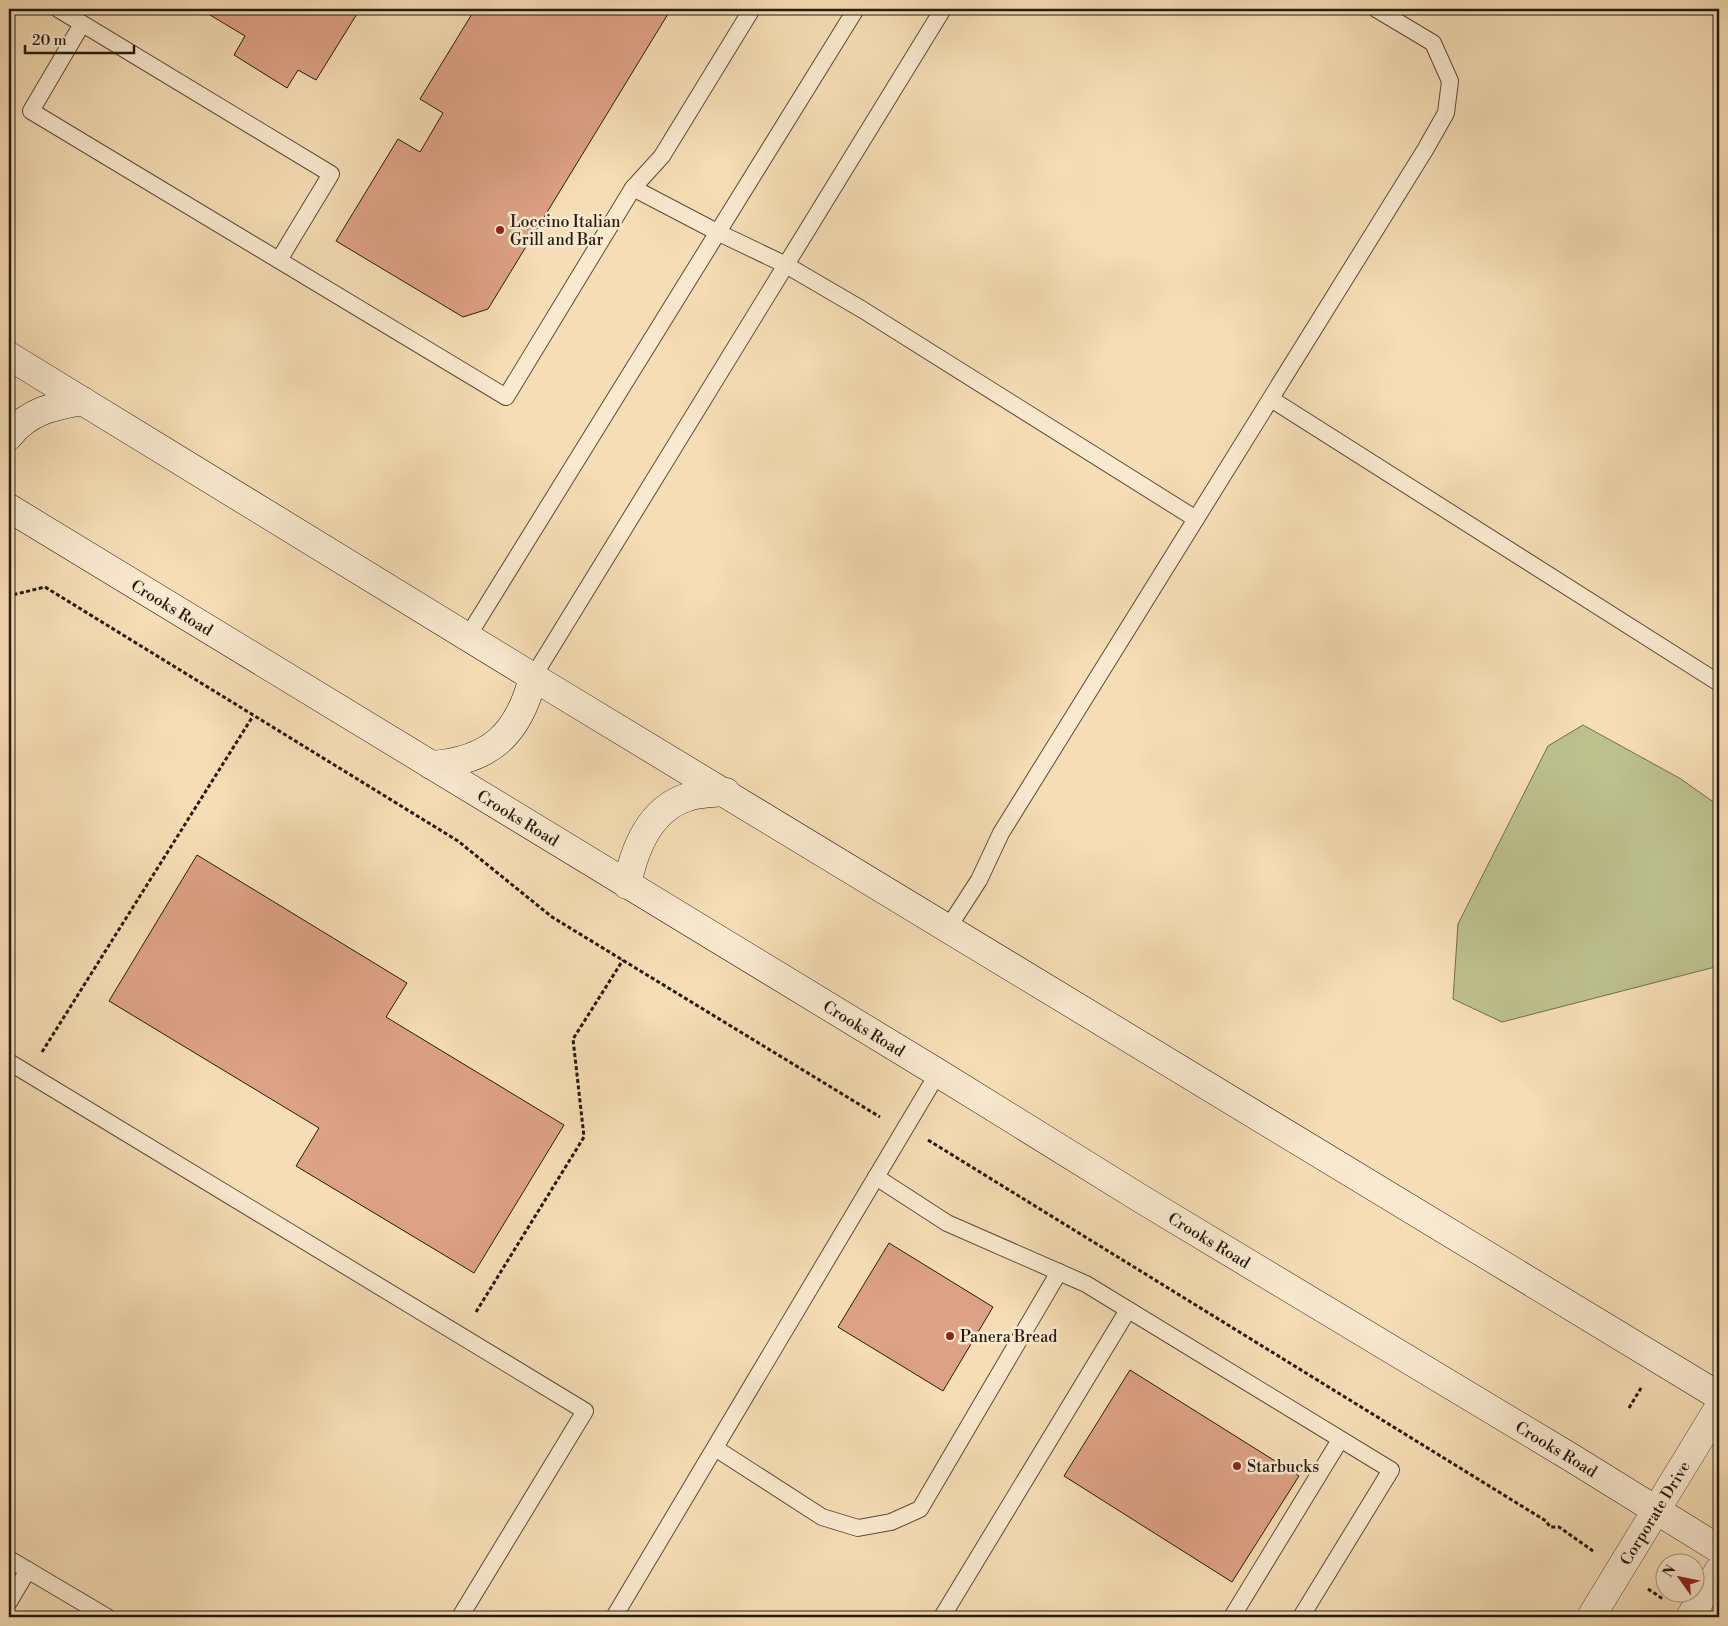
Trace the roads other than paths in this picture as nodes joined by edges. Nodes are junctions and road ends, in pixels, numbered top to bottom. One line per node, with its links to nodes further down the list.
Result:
1 (58, 9): 6 (lane)
2 (752, 9): 7 (lane)
3 (856, 9): 8 (lane)
4 (943, 9): 10 (lane)
5 (1376, 9): 12 (lane)
6 (82, 24): 9 (lane); 9 (lane)
7 (633, 188): 8 (lane); 9 (lane)
8 (717, 232): 10 (lane); 17 (lane)
9 (279, 260)
10 (786, 265): 16 (lane); 18 (lane)
11 (9, 356): 13 (main road)
12 (1271, 399): 16 (lane); 19 (lane)
13 (83, 401): 14 (main road); 17 (main road)
14 (9, 436)
15 (9, 508): 20 (main road, Crooks Road)
16 (1196, 518): 23 (lane)
17 (468, 636): 18 (main road)
18 (534, 677): 20 (main road); 21 (main road)
19 (1719, 683)
20 (431, 765): 22 (main road, Crooks Road)
21 (726, 792): 22 (main road); 23 (main road)
22 (627, 885): 25 (main road, Crooks Road)
23 (948, 928): 29 (main road)
24 (9, 1062): 41 (lane)
25 (938, 1073): 26 (lane); 33 (main road, Crooks Road)
26 (876, 1177): 27 (lane); 32 (lane)
27 (1059, 1272): 28 (lane); 32 (lane)
28 (1128, 1310): 31 (lane); 43 (lane)
29 (1719, 1396)
30 (1719, 1406): 33 (main road, Corporate Drive)
31 (1340, 1440): 44 (lane); 45 (lane)
32 (715, 1448): 42 (lane)
33 (1656, 1511): 34 (main road, Crooks Road); 46 (main road, Corporate Drive)
34 (1719, 1549)
35 (9, 1559): 36 (lane)
36 (28, 1570): 38 (lane); 40 (lane)
37 (1719, 1570): 39 (main road)
38 (9, 1602)
39 (1680, 1610)
40 (107, 1617)
41 (460, 1617)
42 (614, 1617)
43 (942, 1617)
44 (1232, 1617)
45 (1301, 1617)
46 (1590, 1617)

